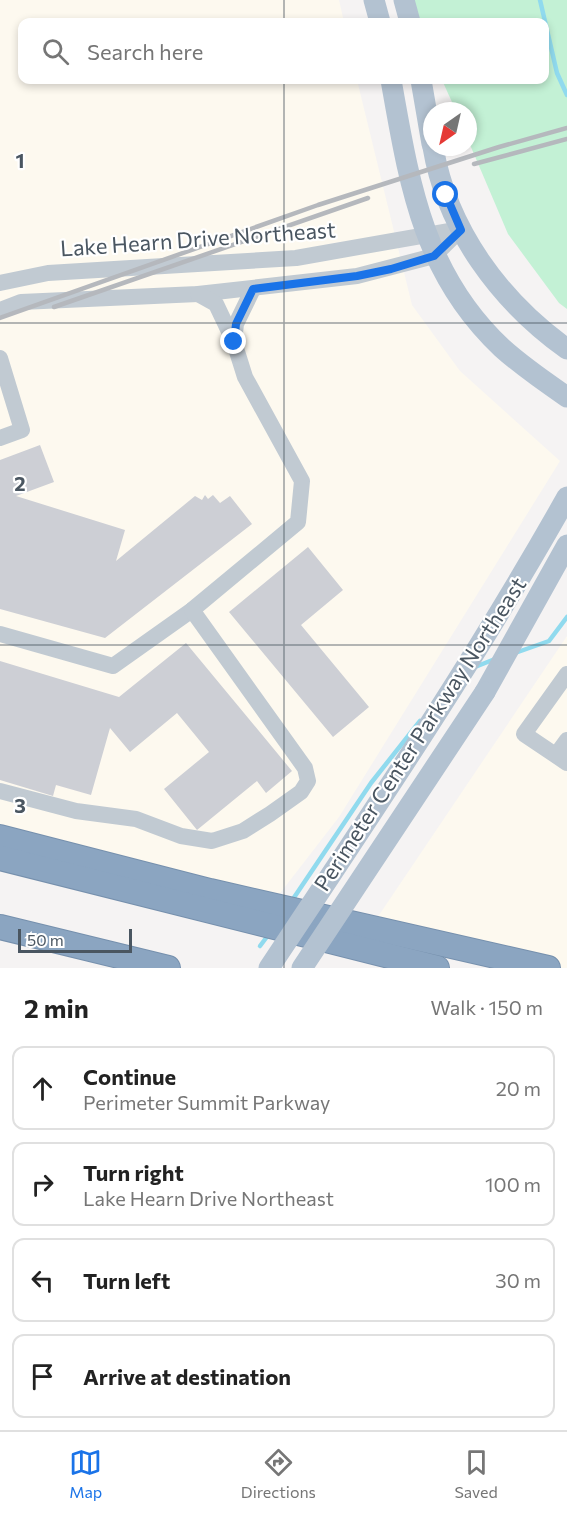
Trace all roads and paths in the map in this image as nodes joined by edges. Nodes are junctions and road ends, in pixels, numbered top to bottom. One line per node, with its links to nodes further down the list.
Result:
1 (374, 0): 3 (main road)
2 (404, 0): 4 (main road)
3 (379, 18)
4 (409, 18)
5 (392, 84): 10 (main road)
6 (422, 84): 7 (main road)
7 (425, 102)
8 (435, 156): 9 (main road)
9 (461, 230): 10 (street, Lake Hearn Drive Northeast); 11 (street); 17 (main road)
10 (426, 234): 11 (main road); 12 (street, Lake Hearn Drive Northeast)
11 (434, 256): 13 (street); 19 (main road)
12 (0, 283)
13 (253, 289): 14 (street); 16 (street)
14 (198, 294): 15 (street); 16 (street)
15 (0, 310)
16 (234, 342): 23 (street)
17 (567, 349)
18 (0, 357): 20 (street)
19 (567, 397)
20 (0, 438)
21 (567, 497): 35 (main road, Perimeter Center Parkway Northeast, bridge)
22 (567, 545): 36 (main road, Perimeter Center Parkway Northeast, bridge)
23 (192, 610): 24 (street); 28 (street)
24 (0, 634)
25 (567, 674): 27 (street)
26 (567, 740): 27 (street)
27 (562, 759)
28 (0, 790)
29 (0, 837): 38 (highway)
30 (0, 858): 32 (highway)
31 (0, 864): 32 (highway)
32 (30, 867): 37 (highway, bridge)
33 (0, 927): 34 (highway)
34 (168, 968)
35 (269, 968)
36 (302, 968)
37 (437, 968)
38 (548, 968)

